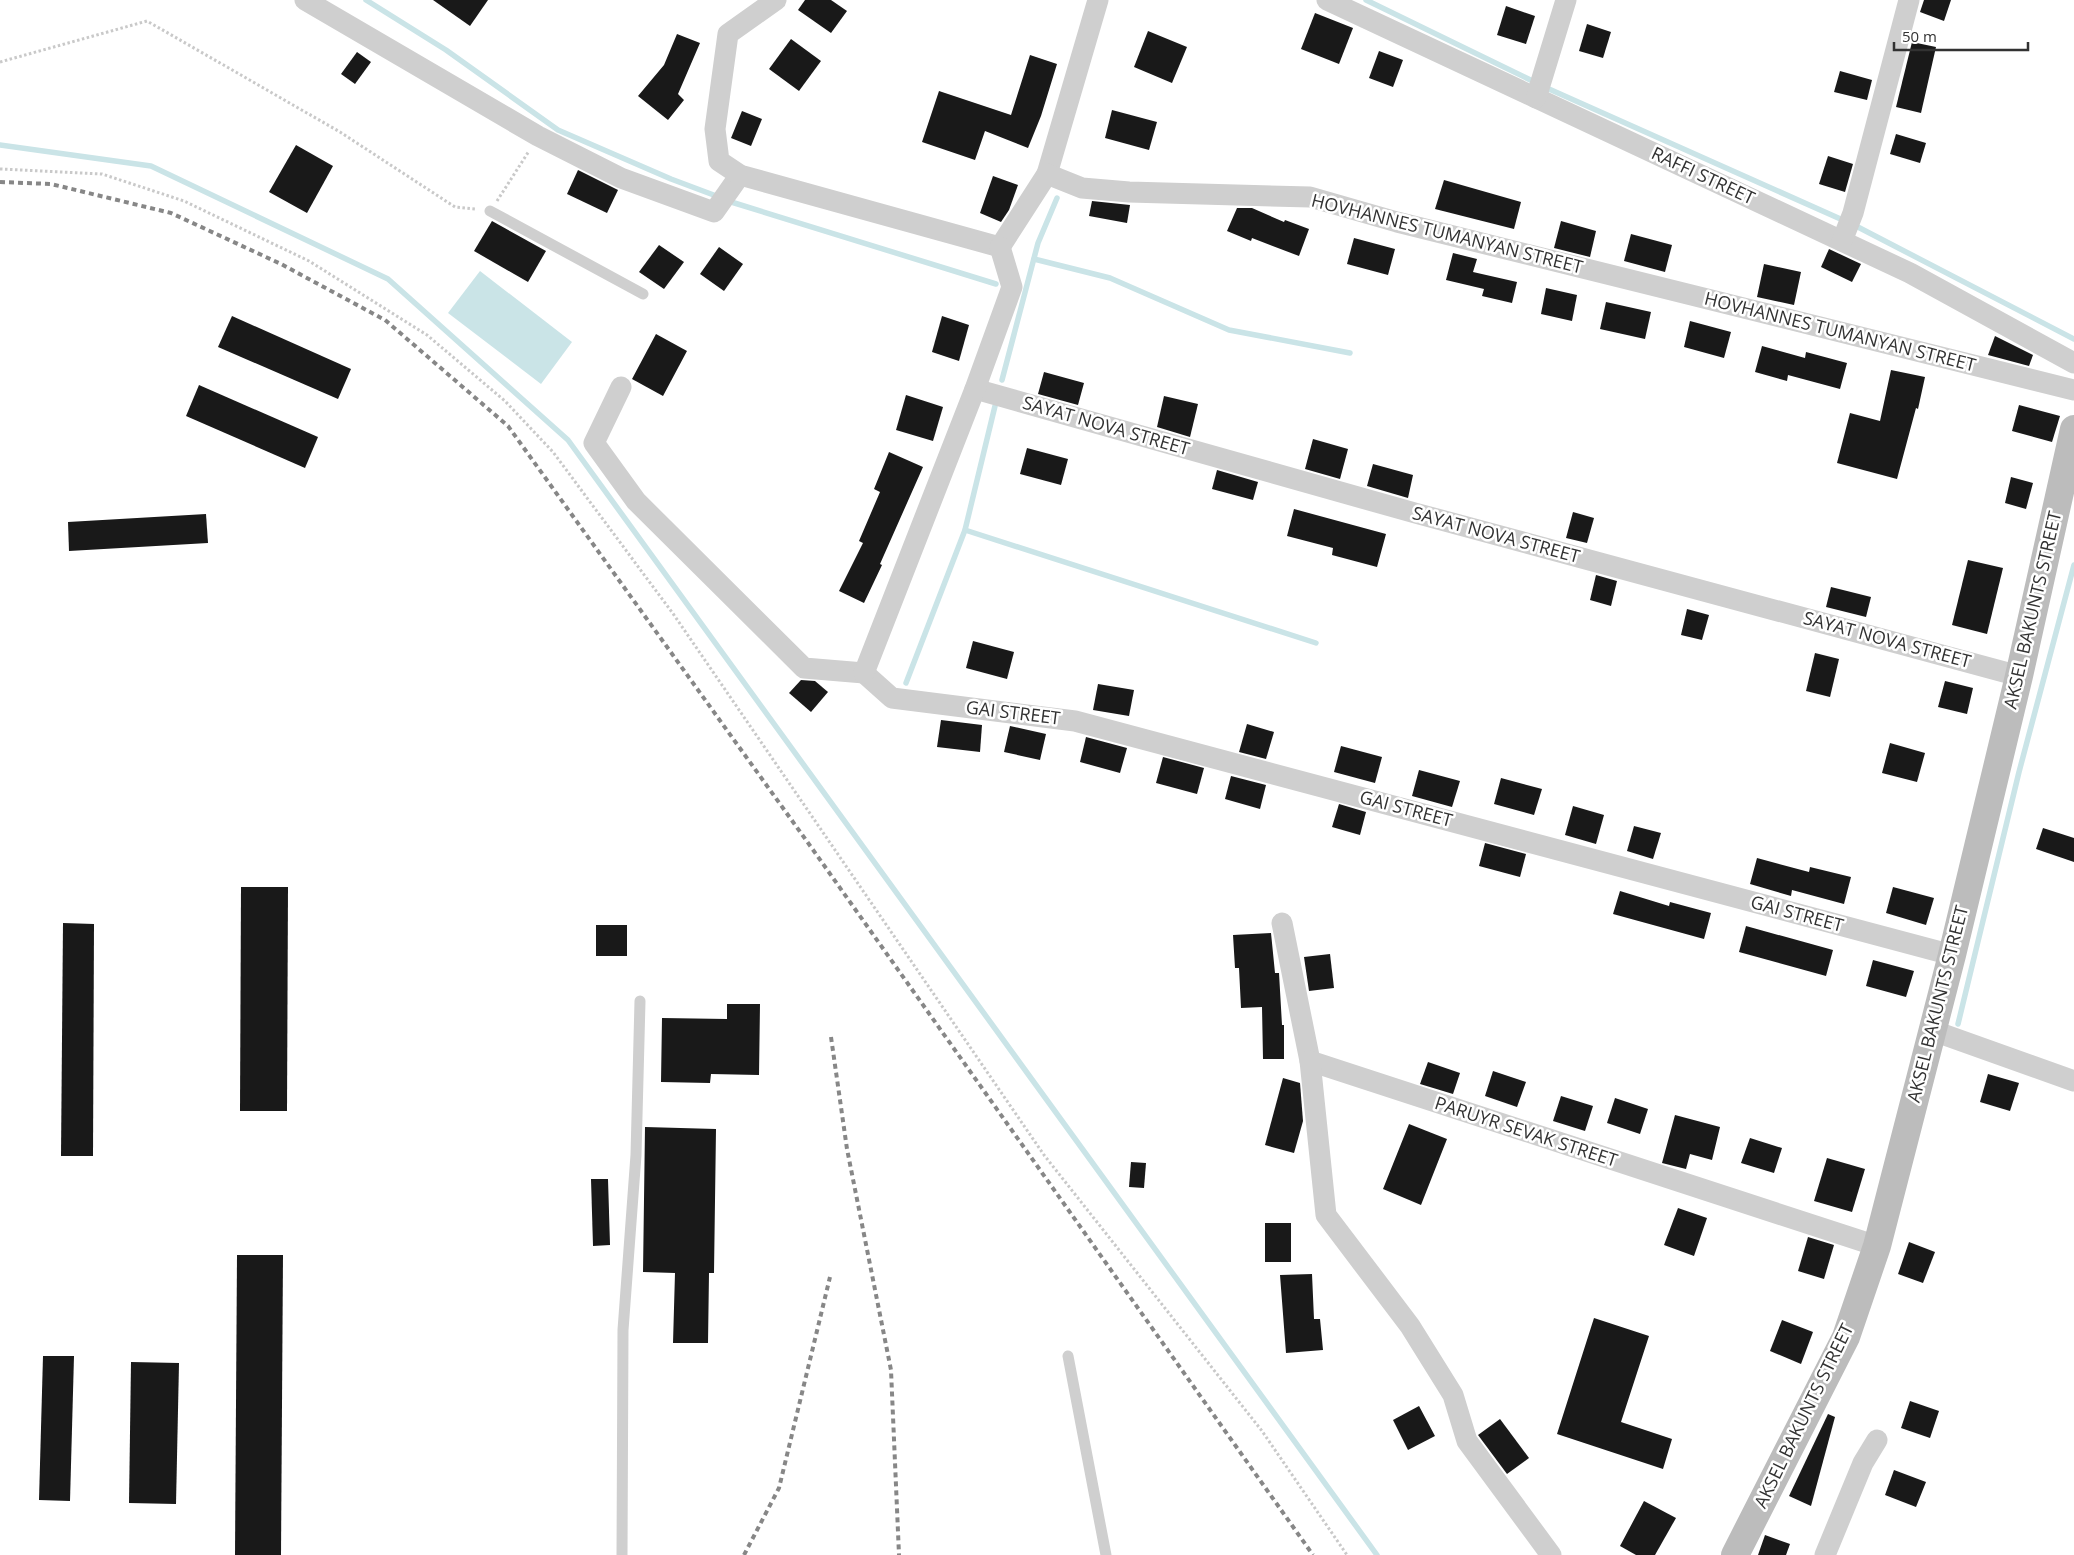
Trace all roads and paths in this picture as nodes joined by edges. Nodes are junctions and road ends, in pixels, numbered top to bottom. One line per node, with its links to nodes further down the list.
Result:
1 (305, 0): 9 (street)
2 (776, 0): 12 (street)
3 (1098, 0): 11 (street)
4 (1327, 0): 8 (street, RAFFI STREET)
5 (1566, 0): 8 (street)
6 (1909, 0): 14 (street)
7 (0, 62): 13 (path)
8 (1538, 88): 14 (street, RAFFI STREET)
9 (538, 136): 12 (street); 13 (path)
10 (0, 169): 35 (path)
11 (1047, 174): 15 (street); 20 (street, HOVHANNES TUMANYAN STREET)
12 (740, 175): 15 (street)
13 (490, 211): 16 (lane)
14 (1842, 241): 17 (street, RAFFI STREET)
15 (1000, 247): 19 (street)
16 (643, 294)
17 (2074, 363)
18 (621, 387): 22 (street)
19 (975, 389): 22 (street); 23 (street, SAYAT NOVA STREET)
20 (2074, 390)
21 (2074, 429): 23 (main road, AKSEL BAKUNTS STREET)
22 (864, 673): 25 (street, GAI STREET)
23 (2019, 676): 25 (main road, AKSEL BAKUNTS STREET)
24 (1282, 924): 28 (street)
25 (1952, 955): 27 (main road, AKSEL BAKUNTS STREET)
26 (640, 1002): 33 (lane)
27 (1931, 1030): 29 (street); 30 (main road, AKSEL BAKUNTS STREET)
28 (1310, 1062): 30 (street, PARUYR SEVAK STREET); 36 (street)
29 (2074, 1081)
30 (1876, 1246): 37 (main road, AKSEL BAKUNTS STREET)
31 (1068, 1356): 34 (lane)
32 (1878, 1440): 38 (street)
33 (622, 1555)
34 (1106, 1555)
35 (1347, 1555)
36 (1551, 1555)
37 (1735, 1555)
38 (1824, 1555)

